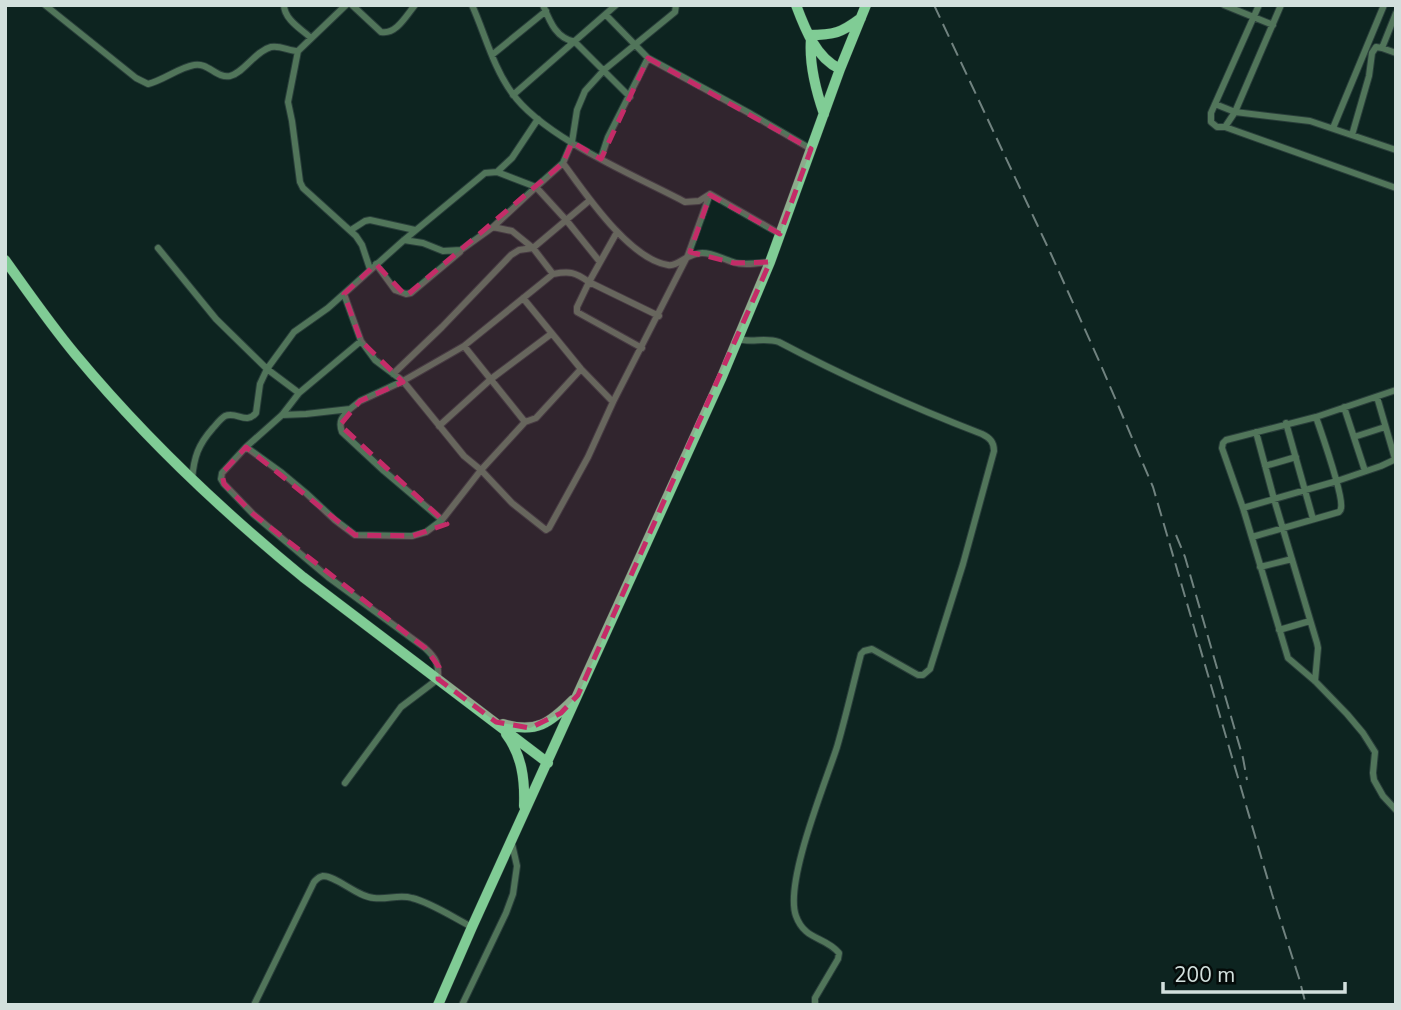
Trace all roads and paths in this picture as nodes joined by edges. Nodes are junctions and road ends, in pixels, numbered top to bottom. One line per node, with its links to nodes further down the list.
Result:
1 (45, 5): 26 (street)
2 (284, 5): 22 (street)
3 (346, 5): 22 (street)
4 (352, 5): 5 (street)
5 (415, 5)
6 (472, 5): 28 (street)
7 (617, 5): 17 (street)
8 (677, 5): 24 (street)
9 (796, 5): 21 (main road)
10 (866, 5): 18 (main road)
11 (1224, 5): 19 (street)
12 (1259, 5): 19 (street)
13 (1281, 5): 20 (street)
14 (1384, 5): 39 (street)
15 (545, 8): 23 (street); 28 (street)
16 (1396, 13): 25 (street)
17 (606, 15): 23 (street); 24 (street)
18 (862, 18): 21 (main road); 30 (main road)
19 (1254, 18): 20 (street); 34 (street)
20 (1273, 24): 35 (street)
21 (810, 36): 30 (main road); 36 (main road)
22 (311, 38): 26 (street)
23 (575, 42): 31 (street); 32 (street)
24 (635, 44): 29 (street); 31 (street)
25 (1382, 48): 27 (street); 40 (street)
26 (298, 51): 53 (street)
27 (1396, 53)
28 (492, 55): 32 (street)
29 (648, 58): 33 (street); 42 (street)
30 (840, 69): 36 (main road)
31 (604, 70): 33 (street); 41 (street)
32 (513, 95): 37 (street)
33 (630, 97): 44 (street)
34 (1215, 104): 35 (street); 38 (street)
35 (1235, 112): 38 (street); 39 (street)
36 (824, 114): 42 (main road)
37 (538, 119): 41 (street); 46 (street)
38 (1225, 127): 48 (street)
39 (1333, 128): 40 (street)
40 (1352, 135): 43 (street)
41 (572, 142): 44 (street); 45 (street)
42 (811, 149): 56 (main road)
43 (1396, 150)
44 (601, 158): 49 (street)
45 (562, 163): 47 (street); 50 (street)
46 (497, 172): 47 (street); 54 (street)
47 (536, 187): 51 (street); 52 (street)
48 (1396, 188)
49 (710, 194): 56 (street); 61 (street)
50 (590, 200): 51 (street); 55 (street)
51 (568, 221): 59 (street); 63 (street)
52 (492, 227): 59 (street); 60 (street)
53 (351, 230): 54 (street); 66 (street)
54 (415, 230): 57 (street)
55 (617, 232): 61 (street); 63 (street)
56 (780, 234): 64 (main road)
57 (404, 240): 60 (street); 65 (street)
58 (158, 248): 77 (street)
59 (533, 248): 67 (street); 79 (street)
60 (461, 250): 65 (street)
61 (688, 255): 64 (street); 71 (street)
62 (5, 260): 102 (main road)
63 (600, 262): 68 (street)
64 (770, 262): 73 (main road)
65 (376, 264): 66 (street)
66 (370, 270): 69 (street)
67 (553, 274): 68 (street); 70 (street)
68 (589, 282): 71 (street); 76 (street)
69 (344, 294): 74 (street); 77 (street)
70 (523, 298): 72 (street); 75 (street)
71 (659, 316): 76 (street)
72 (551, 334): 78 (street); 80 (street)
73 (738, 339): 117 (main road); 128 (street)
74 (361, 341): 79 (street); 83 (street)
75 (464, 346): 80 (street); 81 (street)
76 (642, 348): 85 (street)
77 (267, 369): 83 (street); 102 (street)
78 (581, 369): 85 (street); 90 (street)
79 (393, 374): 81 (street)
80 (491, 379): 90 (street); 92 (street)
81 (403, 381): 87 (street); 92 (street)
82 (1396, 390): 84 (street)
83 (299, 393): 88 (street)
84 (1377, 397): 86 (street); 93 (street)
85 (613, 402): 100 (street)
86 (1344, 407): 89 (street); 95 (street)
87 (350, 409): 88 (street); 108 (street)
88 (282, 415): 96 (street)
89 (1316, 416): 91 (street); 103 (street)
90 (525, 422): 100 (street)
91 (1286, 424): 94 (street); 97 (street)
92 (439, 426): 100 (street)
93 (1385, 427): 95 (street); 98 (street)
94 (1256, 432): 99 (street); 106 (street)
95 (1354, 437): 101 (street)
96 (246, 447): 108 (street); 115 (street)
97 (1296, 457): 99 (street); 104 (street)
98 (1395, 459): 101 (street)
99 (1265, 466): 105 (street)
100 (481, 470): 108 (street)
101 (1365, 471): 103 (street)
102 (192, 480): 115 (main road)
103 (1336, 481): 104 (street); 107 (street)
104 (1305, 489): 105 (street); 107 (street)
105 (1274, 499): 106 (street); 109 (street)
106 (1243, 508): 110 (street)
107 (1314, 519): 109 (street)
108 (442, 520)
109 (1282, 527): 110 (street); 111 (street)
110 (1252, 537): 112 (street)
111 (1292, 559): 112 (street); 113 (street)
112 (1260, 567): 114 (street)
113 (1310, 621): 114 (street); 116 (street)
114 (1279, 630): 116 (street)
115 (438, 679): 118 (main road); 120 (street)
116 (1315, 681): 121 (street)
117 (578, 695): 118 (main road); 119 (main road)
118 (496, 722): 119 (main road); 122 (main road)
119 (548, 762): 122 (main road)
120 (345, 783)
121 (1396, 810)
122 (524, 813): 123 (main road)
123 (511, 842): 124 (main road); 127 (street)
124 (472, 927): 125 (street); 126 (main road)
125 (254, 1005)
126 (438, 1005)
127 (462, 1005)
128 (815, 1005)

